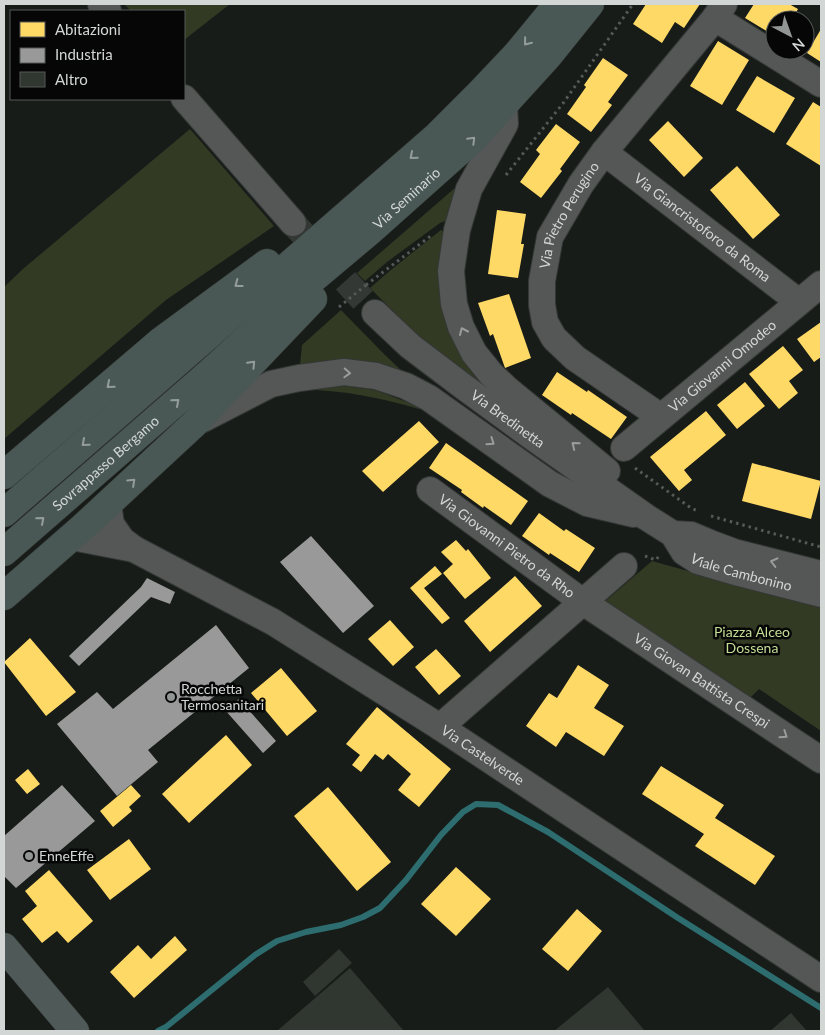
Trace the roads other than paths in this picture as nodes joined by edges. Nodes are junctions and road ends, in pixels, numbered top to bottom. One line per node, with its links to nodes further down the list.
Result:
1 (558, 4): 8 (highway, Via Seminario, one-way to 8)
2 (590, 4): 6 (highway, Via Seminario)
3 (720, 11): 4 (street); 7 (street, Via Pietro Perugino)
4 (821, 84)
5 (185, 99): 9 (street)
6 (504, 105): 10 (highway, Via Seminario, one-way to 6); 23 (street, one-way to 6)
7 (604, 152): 12 (street, Via Giancristoforo da Roma); 16 (street, Via Pietro Perugino)
8 (355, 207): 14 (highway, Via Seminario); 19 (highway, one-way to 19)
9 (293, 223)
10 (370, 231): 15 (highway, Via Seminario); 17 (highway, one-way to 10)
11 (821, 284): 12 (street, Via Giovanni Omodeo)
12 (799, 302): 16 (street, Via Giovanni Omodeo)
13 (375, 313): 23 (street, Via Bredinetta)
14 (188, 353): 22 (highway, Sovrappasso Bergamo, one-way to 22)
15 (207, 375): 27 (highway, Sovrappasso Bergamo, one-way to 15)
16 (660, 417): 18 (street, Via Giovanni Omodeo)
17 (194, 424): 21 (highway, one-way to 17); 23 (street, one-way to 23)
18 (627, 457)
19 (4, 475)
20 (430, 490): 32 (street, Via Giovanni Pietro da Rho)
21 (108, 504): 25 (highway); 26 (street, Via Castelverde)
22 (4, 513)
23 (646, 517): 24 (street, Viale Cambonino)
24 (674, 534): 29 (street, Viale Cambonino, one-way to 24); 30 (street, Viale Cambonino)
25 (72, 537): 26 (street, Via Castelverde); 31 (highway)
26 (134, 549): 33 (street, Via Castelverde)
27 (4, 552)
28 (624, 566): 32 (street, Via Giovanni Pietro da Rho)
29 (821, 574)
30 (821, 594)
31 (4, 596)
32 (583, 602): 33 (street, Via Giovanni Pietro da Rho); 34 (street, Via Giovan Battista Crespi, one-way to 34)
33 (440, 727): 36 (street, Via Castelverde)
34 (821, 760)
35 (4, 948): 37 (main road)
36 (821, 980)
37 (75, 1031)

